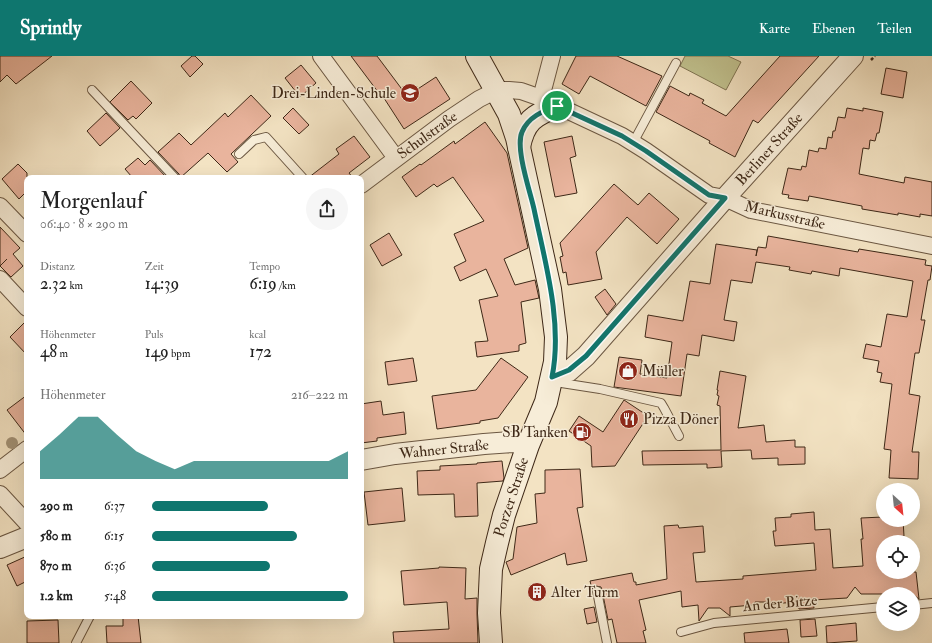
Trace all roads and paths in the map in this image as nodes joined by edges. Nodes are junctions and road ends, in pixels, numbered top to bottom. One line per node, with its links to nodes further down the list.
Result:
1 (321, 56): 12 (street)
2 (477, 56): 7 (main road, Porzer Straße)
3 (552, 56): 8 (street)
4 (854, 56): 16 (street, Berliner Straße)
5 (676, 63): 9 (lane)
6 (92, 90): 13 (lane)
7 (497, 90): 8 (street, Markusstraße); 10 (main road, Porzer Straße); 12 (street, Schulstraße)
8 (549, 102): 9 (street, Markusstraße); 10 (main road)
9 (633, 143): 16 (street, Markusstraße)
10 (519, 147): 22 (main road, Porzer Straße)
11 (239, 154): 14 (lane)
12 (396, 158): 15 (street, Schulstraße)
13 (172, 175)
14 (300, 175)
15 (364, 183)
16 (725, 198): 19 (street, Markusstraße); 22 (street, Berliner Straße)
17 (0, 206): 18 (street)
18 (24, 231)
19 (932, 246)
20 (0, 279): 21 (street)
21 (24, 305)
22 (551, 379): 23 (lane); 24 (main road, Porzer Straße)
23 (679, 436)
24 (528, 445): 26 (street, Wahner Straße); 39 (main road, Porzer Straße)
25 (24, 451): 27 (street)
26 (364, 459)
27 (0, 470)
28 (0, 494): 29 (street)
29 (24, 520)
30 (24, 538): 31 (street)
31 (0, 548)
32 (598, 590): 40 (lane)
33 (932, 603): 34 (lane)
34 (920, 604)
35 (876, 608): 37 (lane, An der Bitze)
36 (88, 619): 38 (lane)
37 (681, 632)
38 (76, 643)
39 (491, 643)
40 (607, 643)

